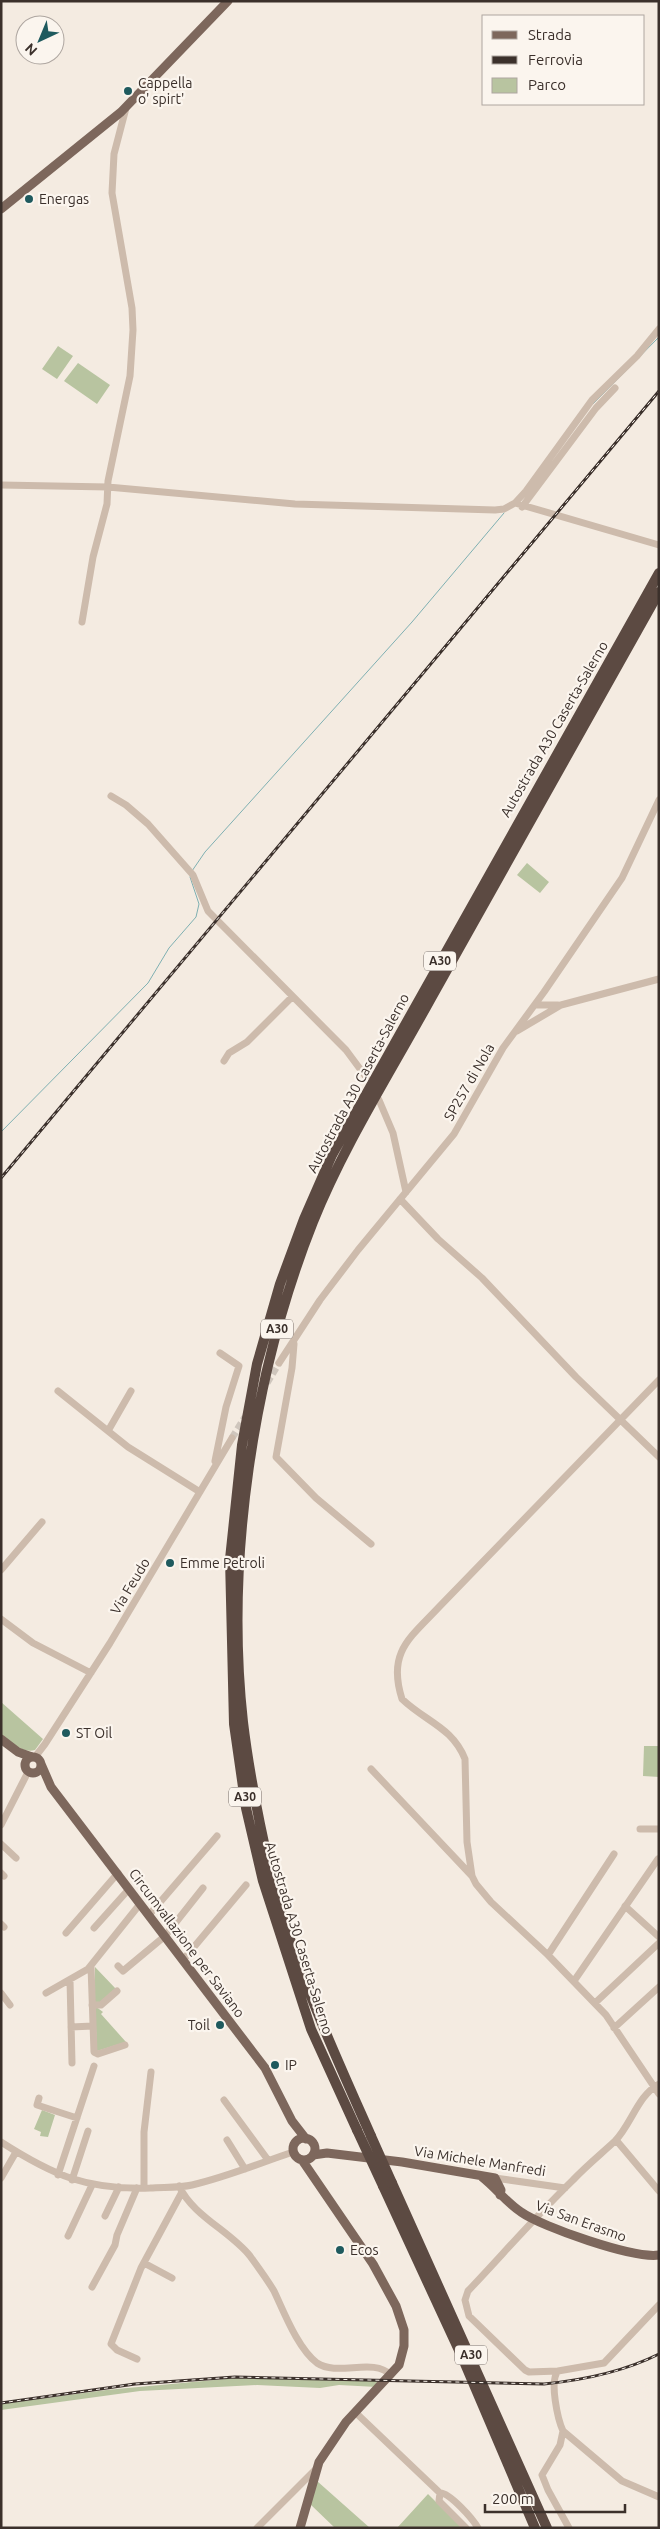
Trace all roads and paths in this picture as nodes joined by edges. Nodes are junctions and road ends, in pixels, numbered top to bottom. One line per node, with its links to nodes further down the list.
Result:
1 (228, 1): 2 (main road)
2 (126, 108): 3 (main road); 7 (street)
3 (1, 209)
4 (659, 329): 8 (street)
5 (615, 388): 9 (street)
6 (1, 484): 7 (street)
7 (108, 487): 8 (street); 13 (street)
8 (514, 503): 9 (street)
9 (522, 507): 10 (street)
10 (659, 545)
11 (659, 573): 115 (highway, Autostrada A30 Caserta-Salerno / A30, bridge)
12 (659, 592): 115 (highway, Autostrada A30 Caserta-Salerno / A30, bridge)
13 (82, 622)
14 (111, 796): 18 (street)
15 (659, 800): 17 (street, SP257 di Nola)
16 (659, 979): 21 (street)
17 (544, 992): 19 (street, SP257 di Nola); 20 (street)
18 (292, 997): 23 (street); 24 (street)
19 (535, 1004): 20 (street); 22 (street, SP257 di Nola)
20 (551, 1005): 21 (street)
21 (561, 1005): 22 (street)
22 (512, 1034): 26 (street, SP257 di Nola)
23 (224, 1061)
24 (366, 1077)
25 (379, 1100): 26 (street)
26 (406, 1192): 27 (street, SP257 di Nola)
27 (400, 1199): 28 (street, SP257 di Nola); 34 (street)
28 (294, 1341): 30 (street, SP257 di Nola); 41 (street)
29 (220, 1353): 38 (street)
30 (280, 1363)
31 (659, 1380): 34 (street)
32 (131, 1391): 35 (street)
33 (58, 1392): 35 (street)
34 (620, 1420): 37 (street); 59 (street)
35 (108, 1431): 39 (street)
36 (232, 1438): 38 (street, Via Feudo)
37 (659, 1457)
38 (214, 1467): 39 (street, Via Feudo)
39 (200, 1492): 44 (street, Via Feudo)
40 (42, 1522): 42 (street)
41 (370, 1544)
42 (1, 1570)
43 (1, 1619): 44 (street)
44 (91, 1673): 46 (street, Via Feudo)
45 (1, 1739): 46 (main road); 47 (main road, Circumvallazione per Saviano)
46 (37, 1759): 47 (main road); 47 (main road); 49 (main road, Circumvallazione per Saviano)
47 (29, 1770): 49 (main road, Circumvallazione per Saviano); 50 (street)
48 (371, 1770): 59 (street)
49 (52, 1786): 58 (main road, Circumvallazione per Saviano)
50 (1, 1825)
51 (640, 1829): 52 (street)
52 (659, 1829)
53 (216, 1836): 65 (street)
54 (1, 1844): 56 (street)
55 (614, 1854): 71 (street)
56 (16, 1858)
57 (658, 1859): 64 (street)
58 (118, 1874): 62 (main road, Circumvallazione per Saviano); 67 (street)
59 (472, 1876): 71 (street)
60 (246, 1885): 72 (street)
61 (203, 1888): 68 (street)
62 (129, 1889): 63 (main road, Circumvallazione per Saviano); 66 (street)
63 (140, 1904): 65 (main road, Circumvallazione per Saviano); 73 (street)
64 (625, 1906): 69 (street); 76 (street)
65 (149, 1915): 68 (main road, Circumvallazione per Saviano)
66 (94, 1928)
67 (66, 1932)
68 (165, 1936): 72 (main road, Circumvallazione per Saviano); 74 (street)
69 (659, 1937)
70 (659, 1943): 81 (street)
71 (548, 1955): 76 (street)
72 (184, 1960): 96 (main road, Circumvallazione per Saviano)
73 (91, 1966): 75 (street); 83 (street)
74 (118, 1966)
75 (70, 1980): 80 (street); 85 (street)
76 (574, 1981): 81 (street)
77 (659, 1987): 86 (street)
78 (117, 1991): 83 (street)
79 (1, 1993): 82 (street)
80 (46, 1993)
81 (594, 2003): 86 (street)
82 (10, 2005)
83 (92, 2005): 84 (street)
84 (93, 2026): 85 (street); 87 (street)
85 (71, 2027): 88 (street)
86 (614, 2028): 91 (street)
87 (125, 2045)
88 (72, 2063)
89 (94, 2066): 95 (street)
90 (151, 2072): 117 (street)
91 (656, 2085): 92 (street); 99 (street)
92 (659, 2094)
93 (39, 2098): 95 (street)
94 (224, 2100): 105 (street)
95 (77, 2118): 108 (street)
96 (292, 2121): 101 (main road, Circumvallazione per Saviano); 102 (main road, Circumvallazione per Saviano)
97 (88, 2131): 111 (street)
98 (227, 2140): 107 (street)
99 (616, 2140): 119 (street); 121 (street)
100 (1, 2142): 103 (street)
101 (296, 2142): 102 (main road); 104 (main road)
102 (311, 2149): 106 (main road); 109 (main road, Via Michele Manfredi); 113 (main road)
103 (16, 2152): 108 (street); 110 (street)
104 (293, 2152): 105 (street); 106 (main road)
105 (268, 2160): 107 (street)
106 (302, 2160): 113 (main road)
107 (245, 2168): 120 (street)
108 (58, 2175): 111 (street)
109 (482, 2176): 118 (main road, Via San Erasmo)
110 (1, 2178)
111 (72, 2180): 114 (street)
112 (510, 2180): 118 (street); 118 (street, Via Michele Manfredi); 119 (street, Via Michele Manfredi)
113 (318, 2183): 132 (main road)
114 (92, 2185): 116 (street); 124 (street)
115 (388, 2185): 142 (highway, Autostrada A30 Caserta-Salerno / A30); 143 (highway, Autostrada A30 Caserta-Salerno / A30)
116 (119, 2187): 117 (street); 122 (street)
117 (140, 2188): 120 (street); 128 (street)
118 (498, 2188): 123 (main road, Via San Erasmo)
119 (565, 2188): 123 (street)
120 (181, 2189): 126 (street); 132 (street)
121 (659, 2191)
122 (105, 2216)
123 (534, 2220): 125 (main road, Via San Erasmo); 131 (street)
124 (68, 2236)
125 (659, 2255)
126 (144, 2263): 127 (street); 130 (street)
127 (172, 2278)
128 (92, 2287)
129 (659, 2305): 131 (street)
130 (137, 2359)
131 (558, 2371): 134 (street)
132 (393, 2373): 133 (main road)
133 (355, 2412): 135 (main road); 136 (street)
134 (563, 2431): 137 (street); 144 (street)
135 (318, 2466): 138 (street); 139 (main road)
136 (440, 2493): 140 (street); 141 (street)
137 (659, 2497)
138 (257, 2528)
139 (300, 2528)
140 (466, 2528)
141 (478, 2528)
142 (535, 2528)
143 (547, 2528)
144 (568, 2528)

